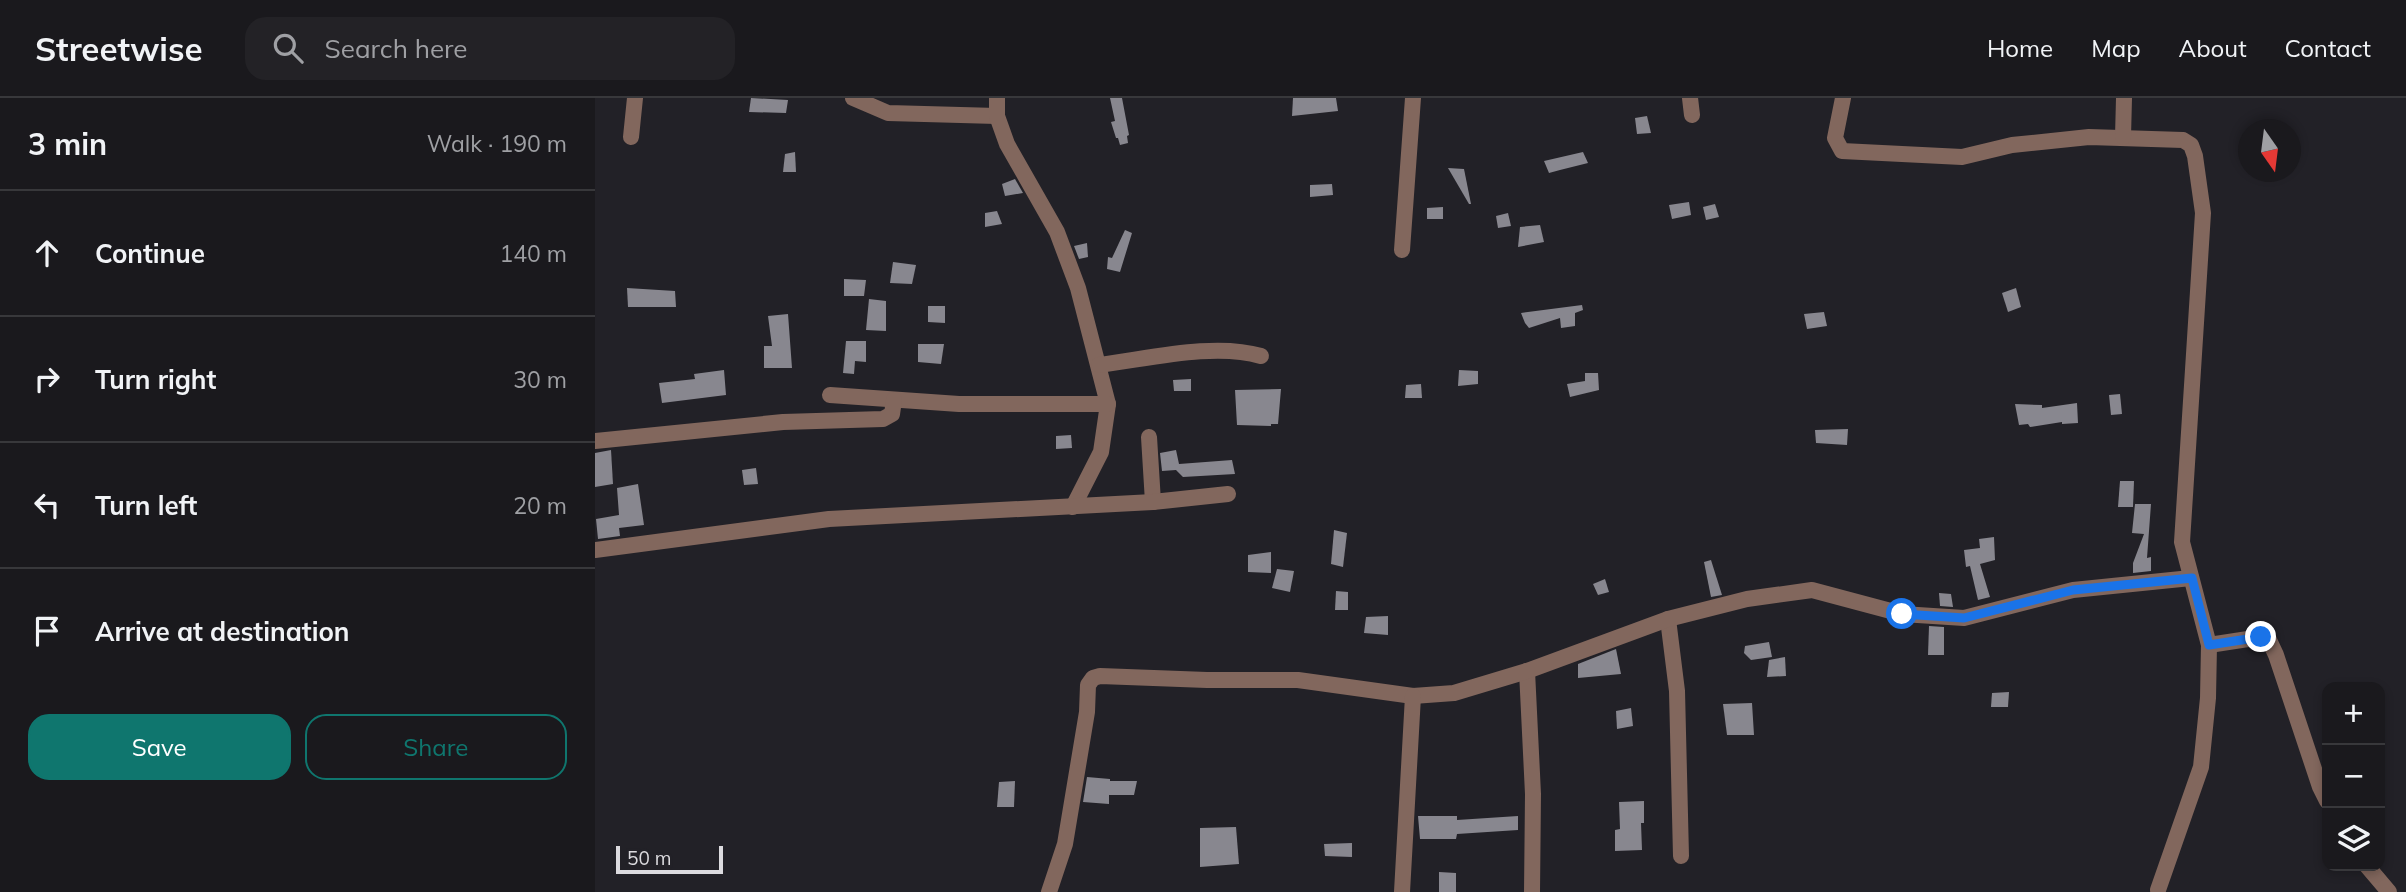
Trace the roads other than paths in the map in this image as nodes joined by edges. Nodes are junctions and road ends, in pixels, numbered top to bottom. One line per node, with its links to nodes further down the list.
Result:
1 (635, 98): 10 (street)
2 (853, 98): 9 (street)
3 (997, 98): 9 (street)
4 (1413, 98): 12 (street)
5 (1691, 98): 8 (street)
6 (1843, 98): 11 (street)
7 (2124, 98): 11 (street)
8 (1692, 115)
9 (997, 116): 14 (street)
10 (631, 137)
11 (2123, 137): 24 (street)
12 (1402, 250)
13 (1261, 356): 14 (street)
14 (1099, 365): 17 (street)
15 (829, 395): 16 (street)
16 (894, 400): 17 (street); 19 (street)
17 (1108, 404): 22 (street)
18 (1149, 437): 21 (street)
19 (595, 441)
20 (1228, 494): 21 (street)
21 (1153, 502): 22 (street)
22 (1073, 507): 23 (street)
23 (595, 550)
24 (2192, 578): 25 (street); 26 (street)
25 (1668, 620): 27 (street); 30 (street)
26 (2209, 645): 29 (street); 32 (street)
27 (1527, 671): 28 (street); 35 (street)
28 (1413, 696): 33 (street); 34 (street)
29 (2322, 792)
30 (1681, 856)
31 (2371, 871): 36 (street)
32 (2158, 890)
33 (1049, 892)
34 (1402, 892)
35 (1532, 892)
36 (2389, 892)

